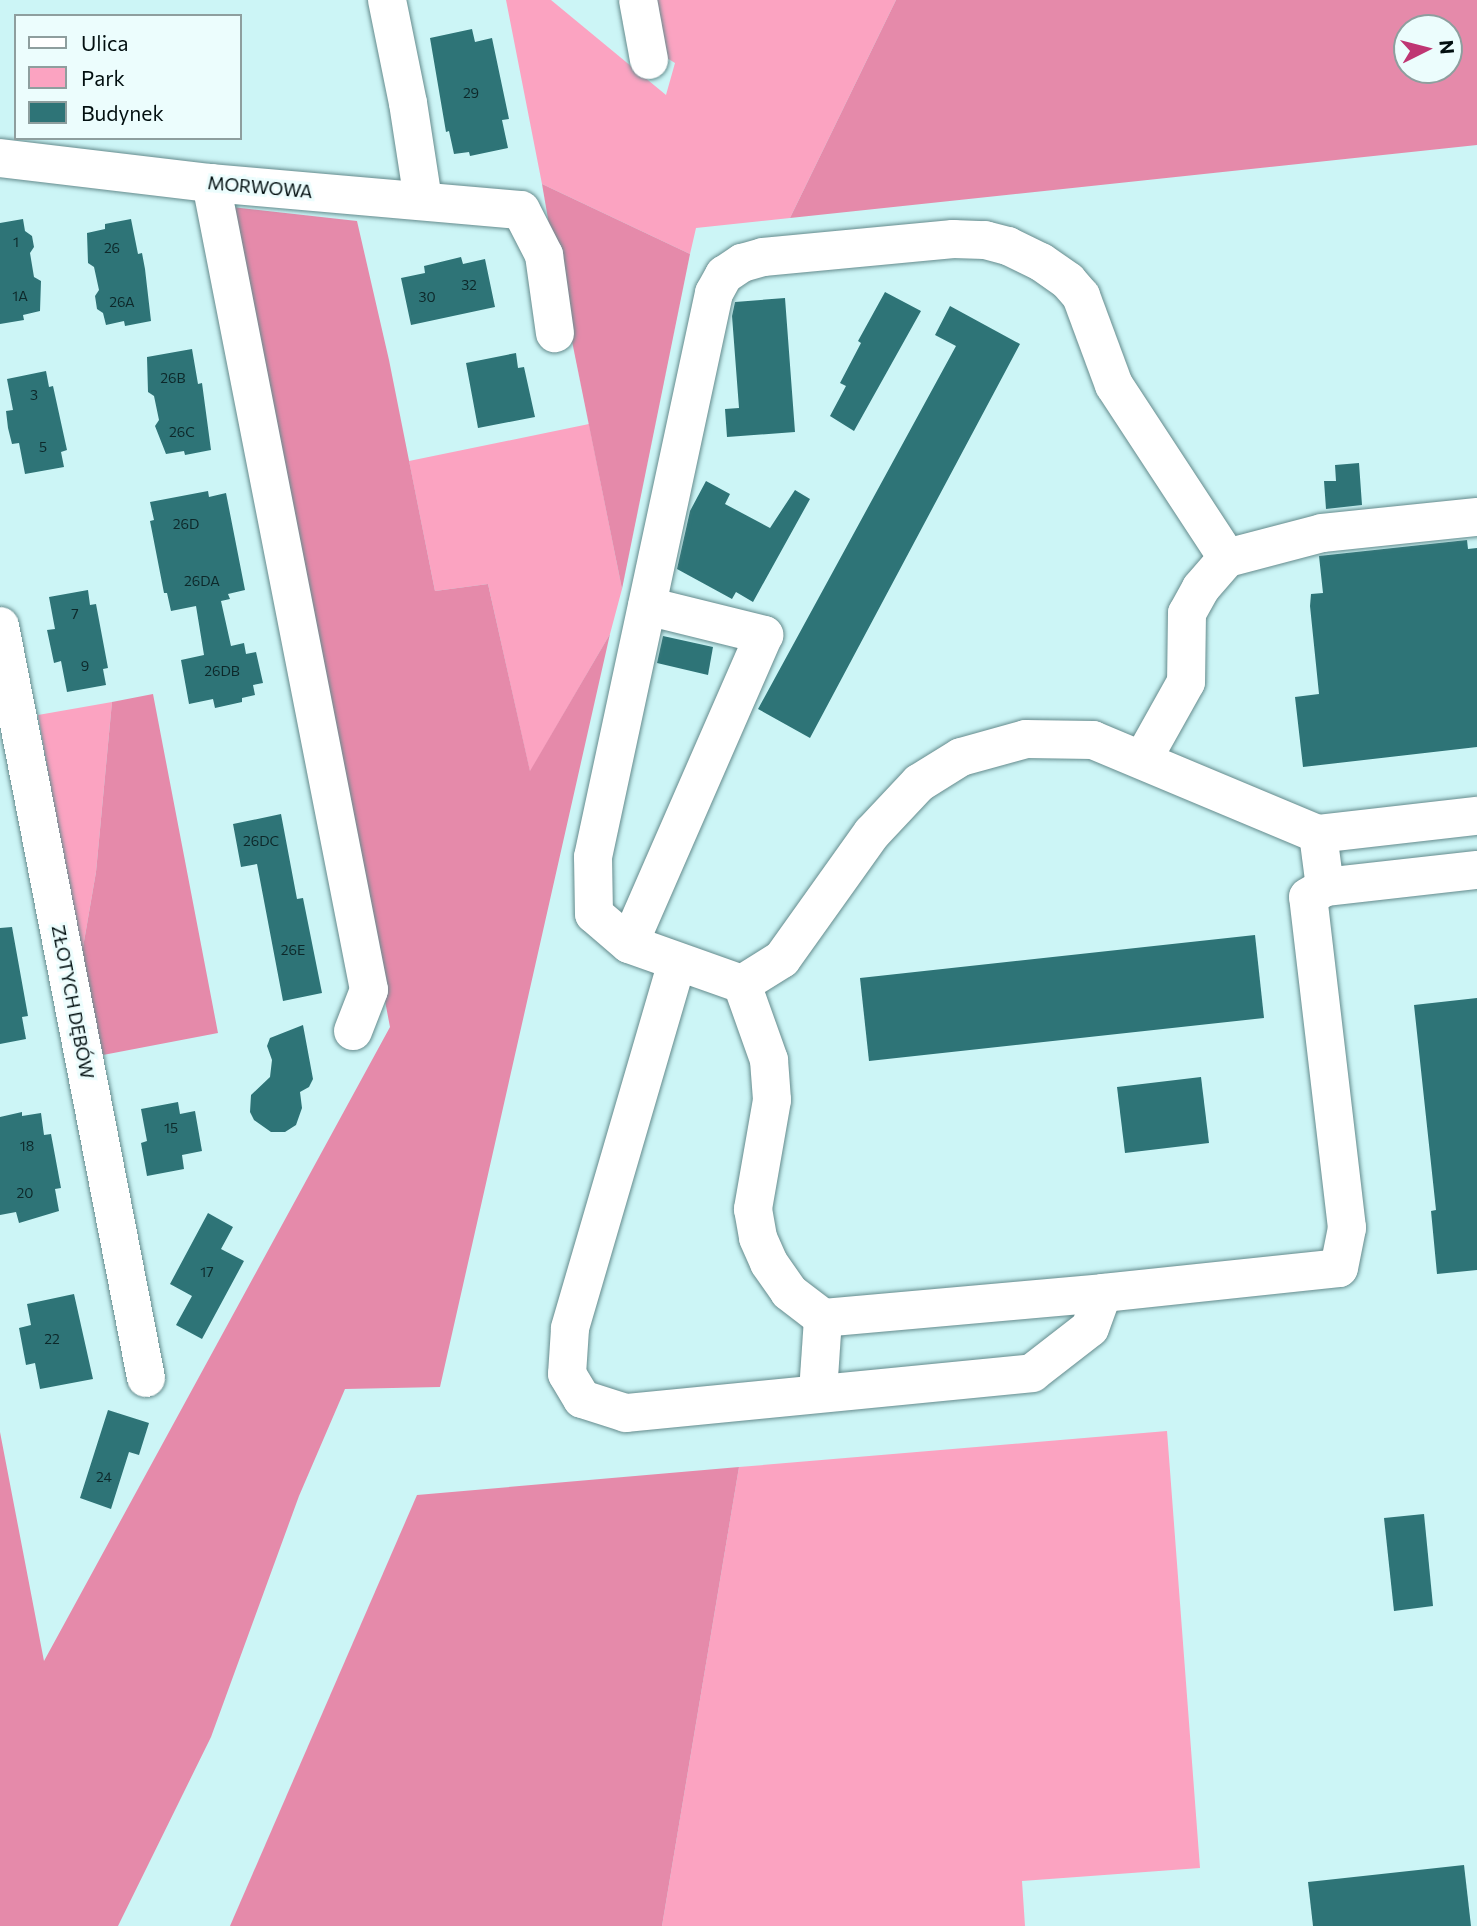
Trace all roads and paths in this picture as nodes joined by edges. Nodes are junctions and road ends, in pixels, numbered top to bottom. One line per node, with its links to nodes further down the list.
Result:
1 (387, 0): 6 (street)
2 (638, 0): 3 (street)
3 (649, 60)
4 (0, 158): 5 (street, MORWOWA)
5 (211, 183): 6 (street, MORWOWA); 20 (street)
6 (423, 200): 7 (street, MORWOWA)
7 (555, 332)
8 (1477, 517): 9 (street)
9 (1227, 558): 10 (street); 12 (street)
10 (647, 606): 17 (street); 17 (street)
11 (0, 626): 23 (street, ZŁOTYCH DĘBÓW)
12 (1143, 759): 14 (street); 19 (street)
13 (1477, 816): 14 (street)
14 (1318, 834): 16 (street)
15 (1477, 870): 16 (street)
16 (1325, 887): 21 (street)
17 (629, 944): 18 (street)
18 (677, 962): 19 (street); 24 (street)
19 (742, 984): 22 (street)
20 (353, 1031)
21 (1103, 1293): 22 (street); 24 (street)
22 (823, 1318): 24 (street)
23 (146, 1378)
24 (818, 1392)

